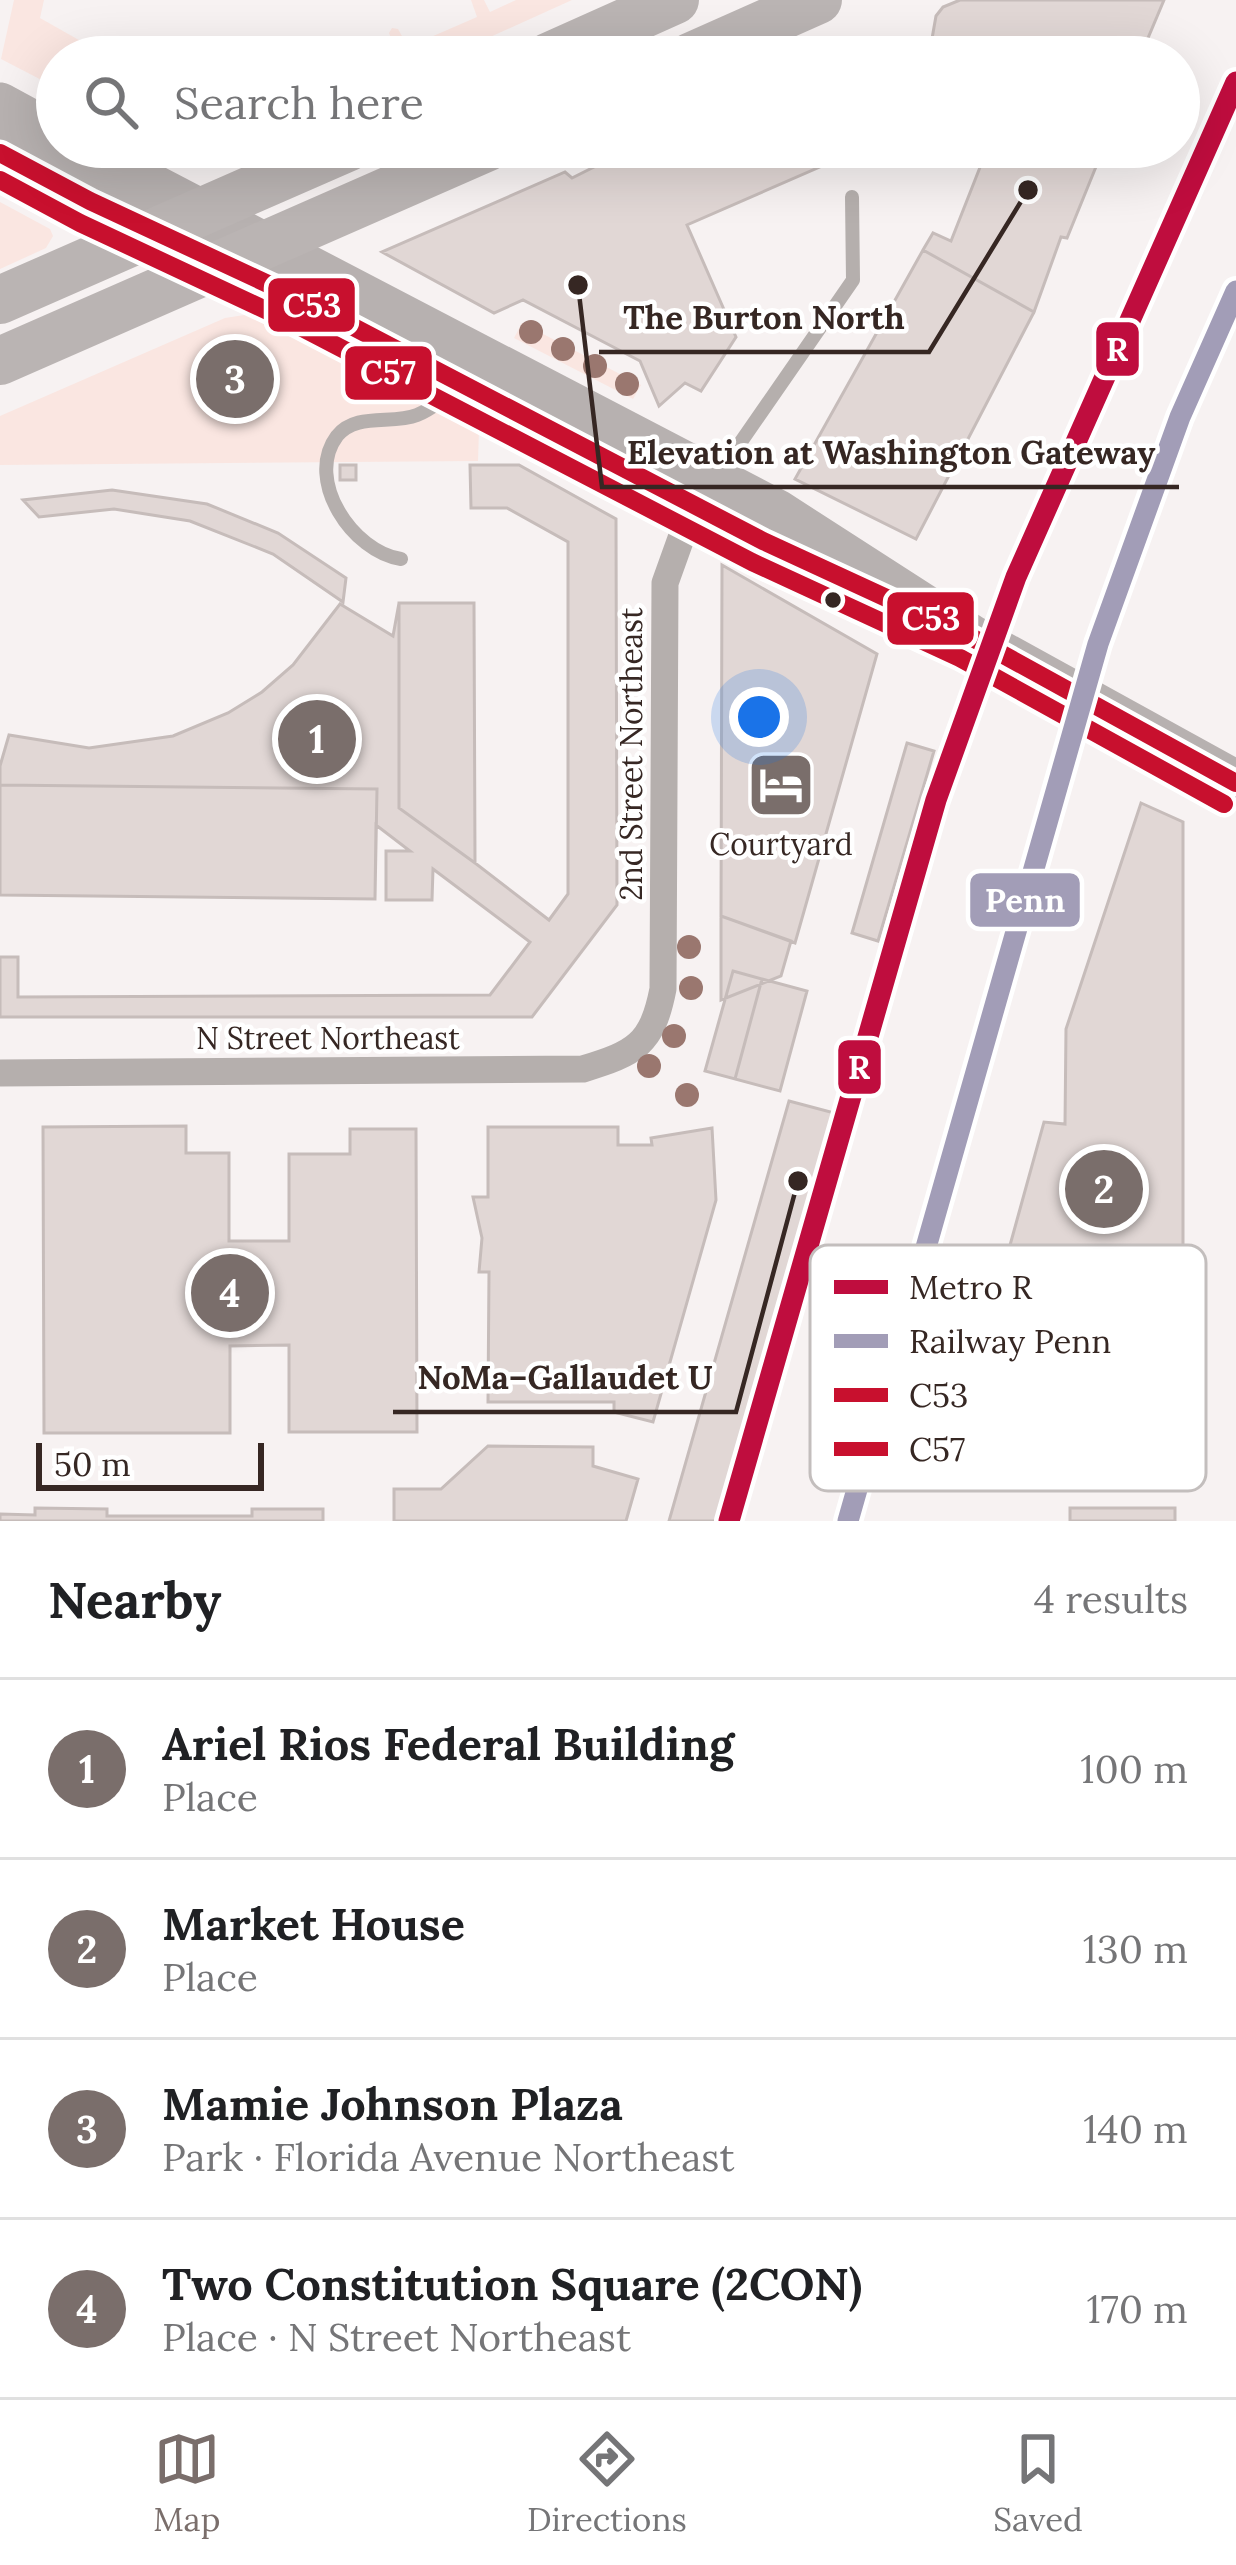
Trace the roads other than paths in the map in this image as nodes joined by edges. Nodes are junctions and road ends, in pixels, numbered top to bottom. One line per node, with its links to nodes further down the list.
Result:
1 (675, 0): 3 (highway)
2 (818, 0): 4 (highway)
3 (595, 36)
4 (737, 36)
5 (0, 105): 6 (main road)
6 (36, 125)
7 (0, 153): 8 (main road)
8 (36, 167)
9 (38, 168): 14 (main road)
10 (105, 168): 14 (main road)
11 (303, 168): 14 (highway)
12 (441, 168): 15 (highway)
13 (851, 197): 19 (lane)
14 (179, 224): 15 (main road); 16 (highway)
15 (246, 255): 17 (highway); 18 (main road); 19 (main road)
16 (0, 301)
17 (0, 362)
18 (460, 383): 19 (main road); 20 (lane)
19 (707, 493): 21 (main road); 22 (street, 2nd Street Northeast)
20 (401, 559)
21 (1236, 783)
22 (648, 1038): 23 (street, N Street Northeast)
23 (0, 1073)

